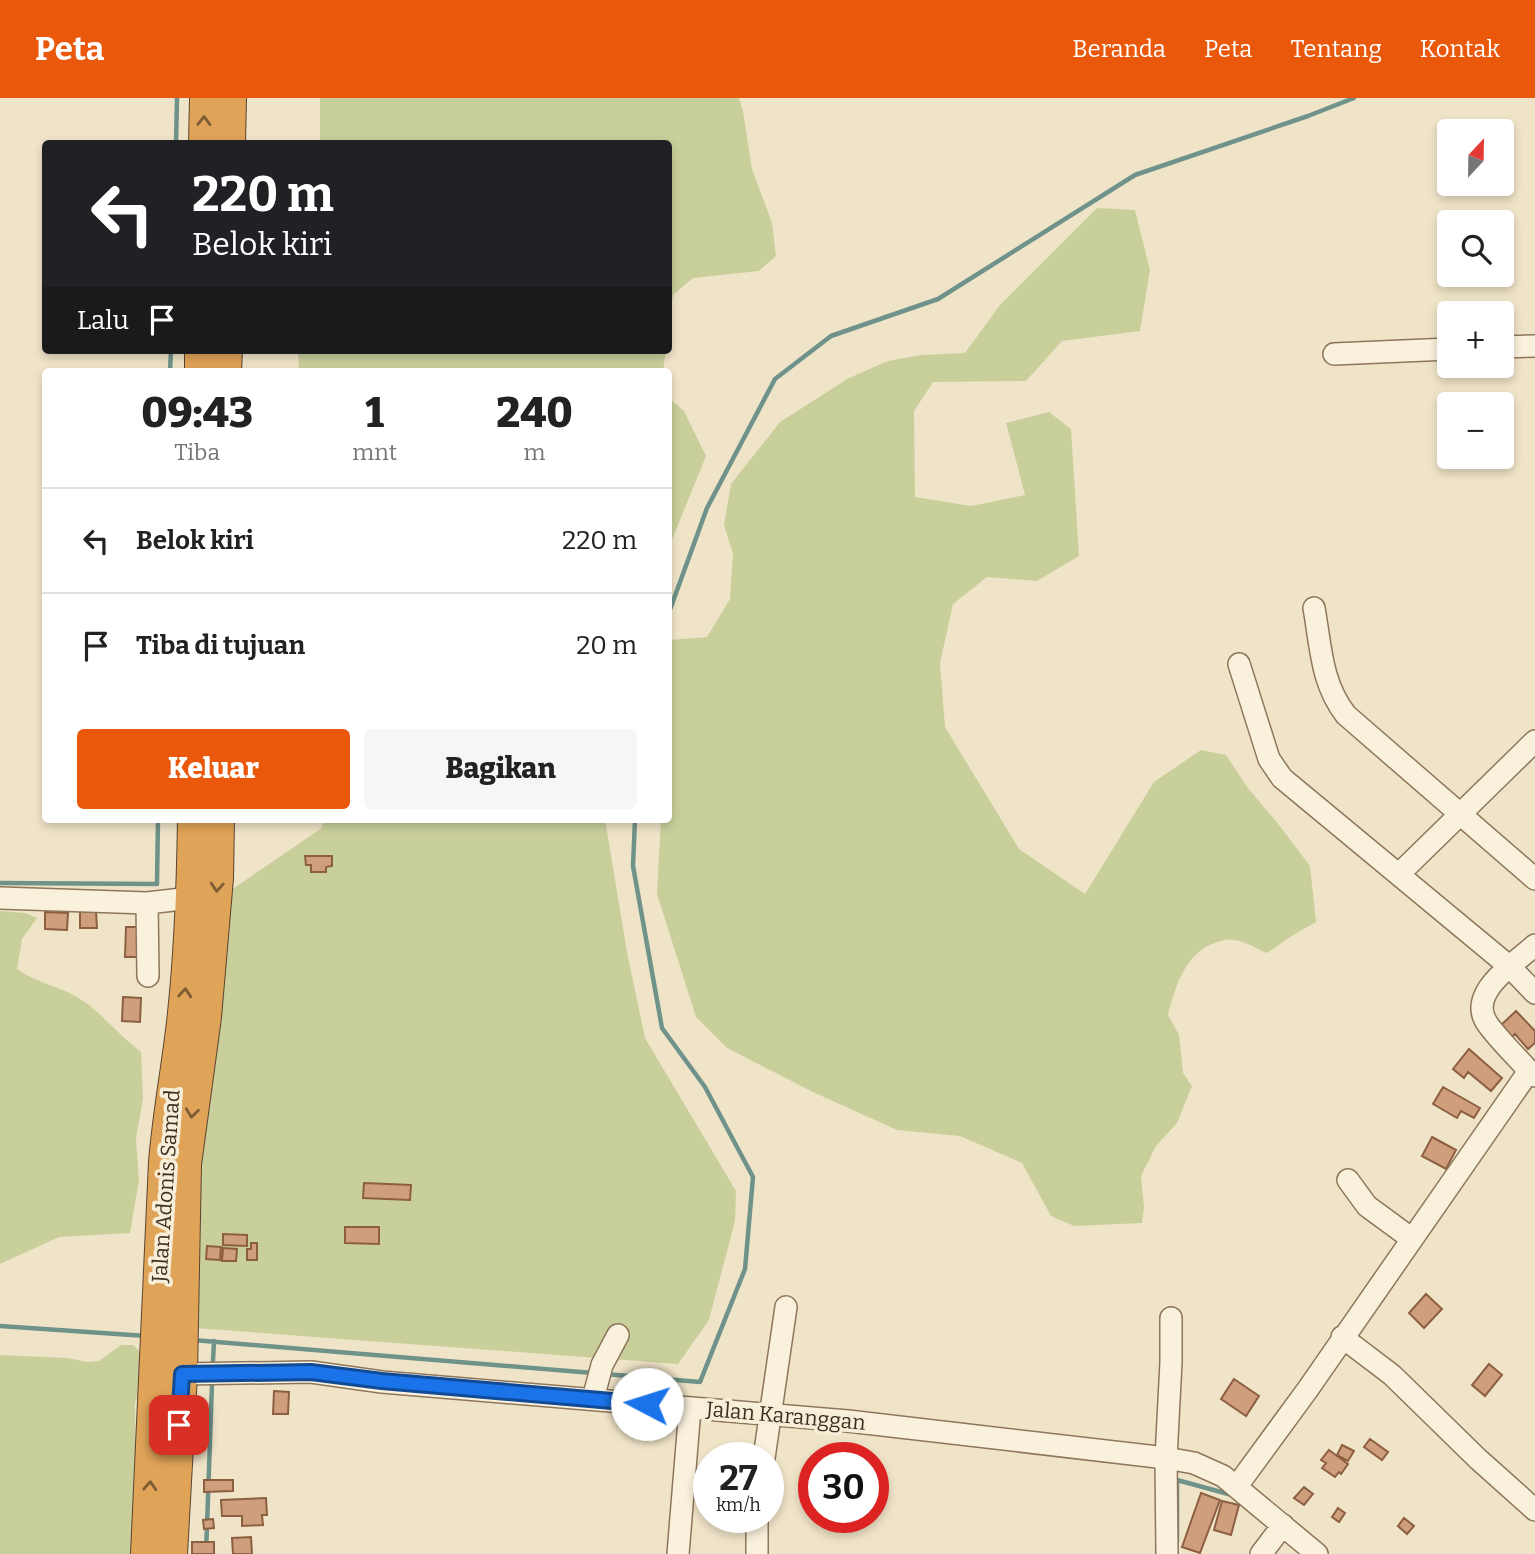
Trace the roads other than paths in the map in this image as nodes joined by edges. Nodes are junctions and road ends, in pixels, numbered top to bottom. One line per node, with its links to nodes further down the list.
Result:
1 (205, 98): 3 (highway, one-way to 1)
2 (231, 98): 4 (highway)
3 (204, 140)
4 (230, 140)
5 (1514, 346): 6 (street)
6 (1535, 346)
7 (1437, 350): 8 (street)
8 (1334, 354)
9 (1314, 608): 12 (street)
10 (1239, 664): 15 (street)
11 (1535, 741): 12 (street)
12 (1461, 816): 15 (street); 16 (street)
13 (193, 823): 18 (highway, Jalan Adonis Samad)
14 (219, 823): 24 (highway, Jalan Adonis Samad, one-way to 24)
15 (1399, 874): 21 (street)
16 (1535, 879)
17 (0, 898): 19 (street)
18 (191, 898): 19 (street); 24 (highway, Jalan Adonis Samad, one-way to 18)
19 (147, 903): 22 (street)
20 (1535, 945): 21 (street)
21 (1510, 967): 23 (street); 25 (street)
22 (148, 976)
23 (1535, 993)
24 (190, 1043): 32 (highway, Jalan Adonis Samad)
25 (1532, 1074): 27 (street)
26 (1348, 1180): 27 (street)
27 (1412, 1239): 31 (street)
28 (786, 1307): 35 (street)
29 (1171, 1318): 37 (street)
30 (618, 1335): 33 (street)
31 (1342, 1337): 38 (street); 39 (street)
32 (173, 1367): 33 (street, Jalan Karanggan); 42 (highway, Jalan Adonis Samad, one-way to 32); 43 (highway)
33 (598, 1381): 34 (street, Jalan Karanggan)
34 (690, 1408): 35 (street, Jalan Karanggan); 44 (street)
35 (772, 1415): 36 (street); 37 (street, Jalan Karanggan)
36 (767, 1442)
37 (1166, 1458): 38 (street, Jalan Karanggan); 46 (street)
38 (1237, 1486): 40 (street, Jalan Karanggan)
39 (1535, 1510)
40 (1283, 1525): 47 (street); 48 (street, Jalan Karanggan)
41 (757, 1533): 45 (street)
42 (146, 1554)
43 (173, 1554)
44 (678, 1554)
45 (757, 1554)
46 (1167, 1554)
47 (1261, 1554)
48 (1317, 1554)

